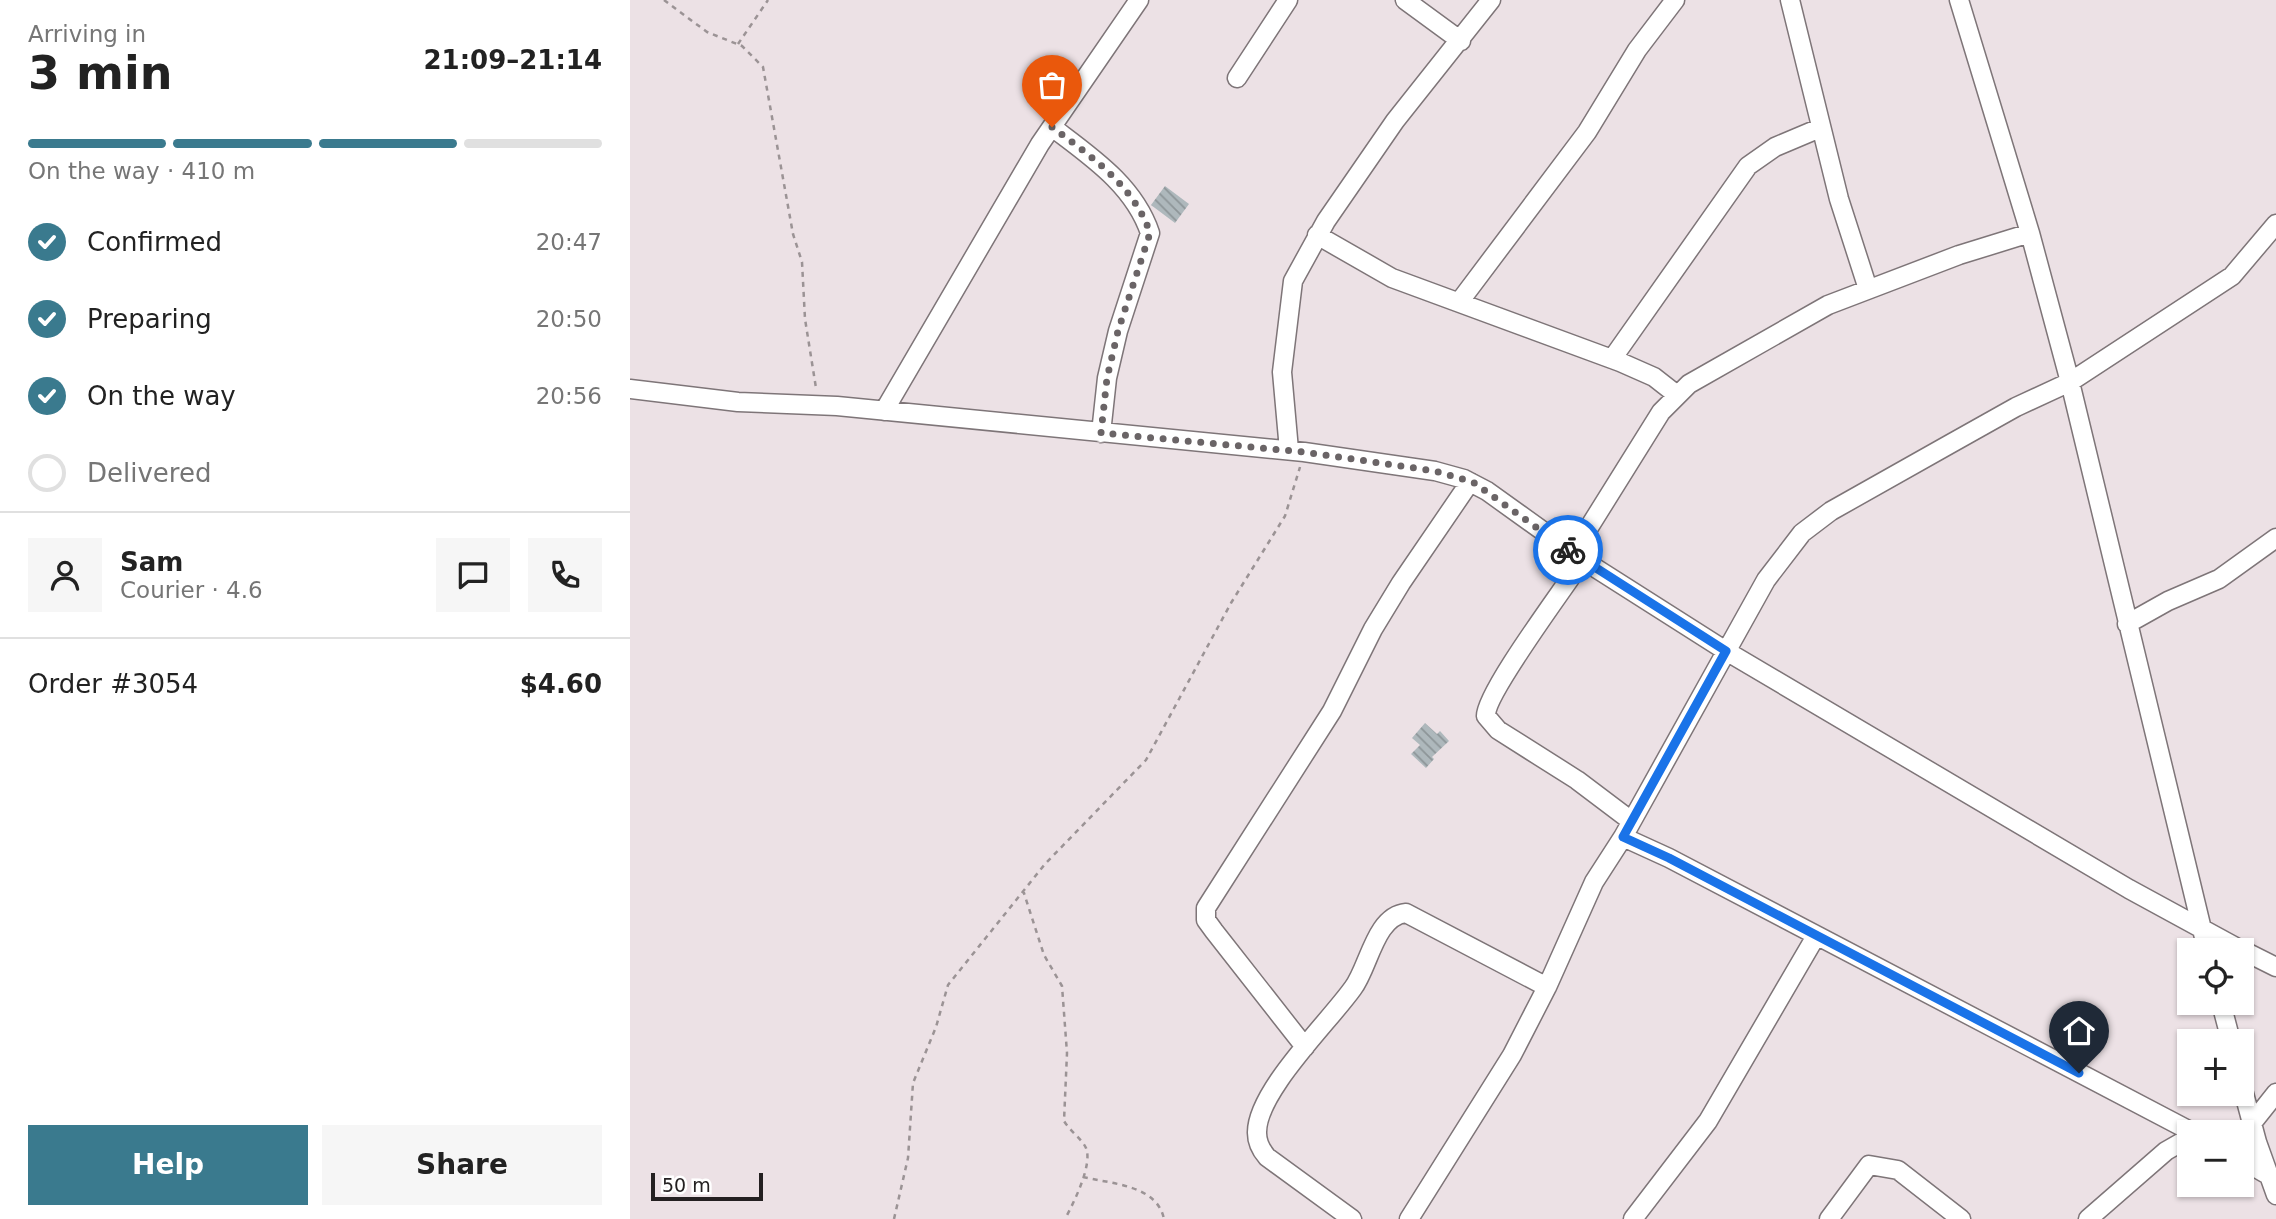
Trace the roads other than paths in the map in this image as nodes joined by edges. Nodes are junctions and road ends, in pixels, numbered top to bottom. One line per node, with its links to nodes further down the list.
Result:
1 (1139, 0): 10 (street)
2 (1288, 0): 9 (street)
3 (1405, 0): 8 (street)
4 (1491, 0): 8 (street)
5 (1675, 0): 16 (street)
6 (1790, 0): 11 (street)
7 (1959, 0): 13 (street)
8 (1461, 41): 14 (street)
9 (1237, 78)
10 (1052, 127): 21 (street); 22 (street)
11 (1820, 128): 15 (street); 17 (street)
12 (2276, 224): 18 (street)
13 (2030, 233): 15 (street); 18 (street)
14 (1317, 235): 16 (street); 23 (street)
15 (1867, 289): 20 (street)
16 (1460, 301): 17 (street)
17 (1612, 359): 20 (street)
18 (2070, 382): 27 (street); 28 (street)
19 (630, 389): 21 (street)
20 (1677, 395): 26 (street)
21 (884, 411): 22 (street)
22 (1101, 433): 23 (street)
23 (1296, 451): 24 (street)
24 (1470, 482): 26 (street); 38 (street)
25 (2276, 538): 27 (street)
26 (1579, 558): 28 (street); 29 (street)
27 (2127, 624): 31 (street)
28 (1726, 651): 29 (street); 31 (street)
29 (1630, 820): 30 (street)
30 (1623, 837): 32 (street); 37 (street)
31 (2203, 931): 33 (street); 34 (street)
32 (1816, 936): 41 (street); 49 (street)
33 (2204, 938)
34 (2217, 938)
35 (2254, 956): 36 (street)
36 (2276, 967)
37 (1548, 987): 38 (street); 48 (street)
38 (1305, 1047): 47 (street)
39 (2276, 1093): 40 (street)
40 (2254, 1121)
41 (2177, 1124)
42 (2254, 1126): 45 (street)
43 (2177, 1145): 52 (street)
44 (2254, 1167): 45 (street)
45 (2268, 1175): 46 (street)
46 (2276, 1195)
47 (1352, 1219)
48 (1409, 1219)
49 (1633, 1219)
50 (1829, 1219): 51 (street)
51 (1961, 1219)
52 (2088, 1219)

